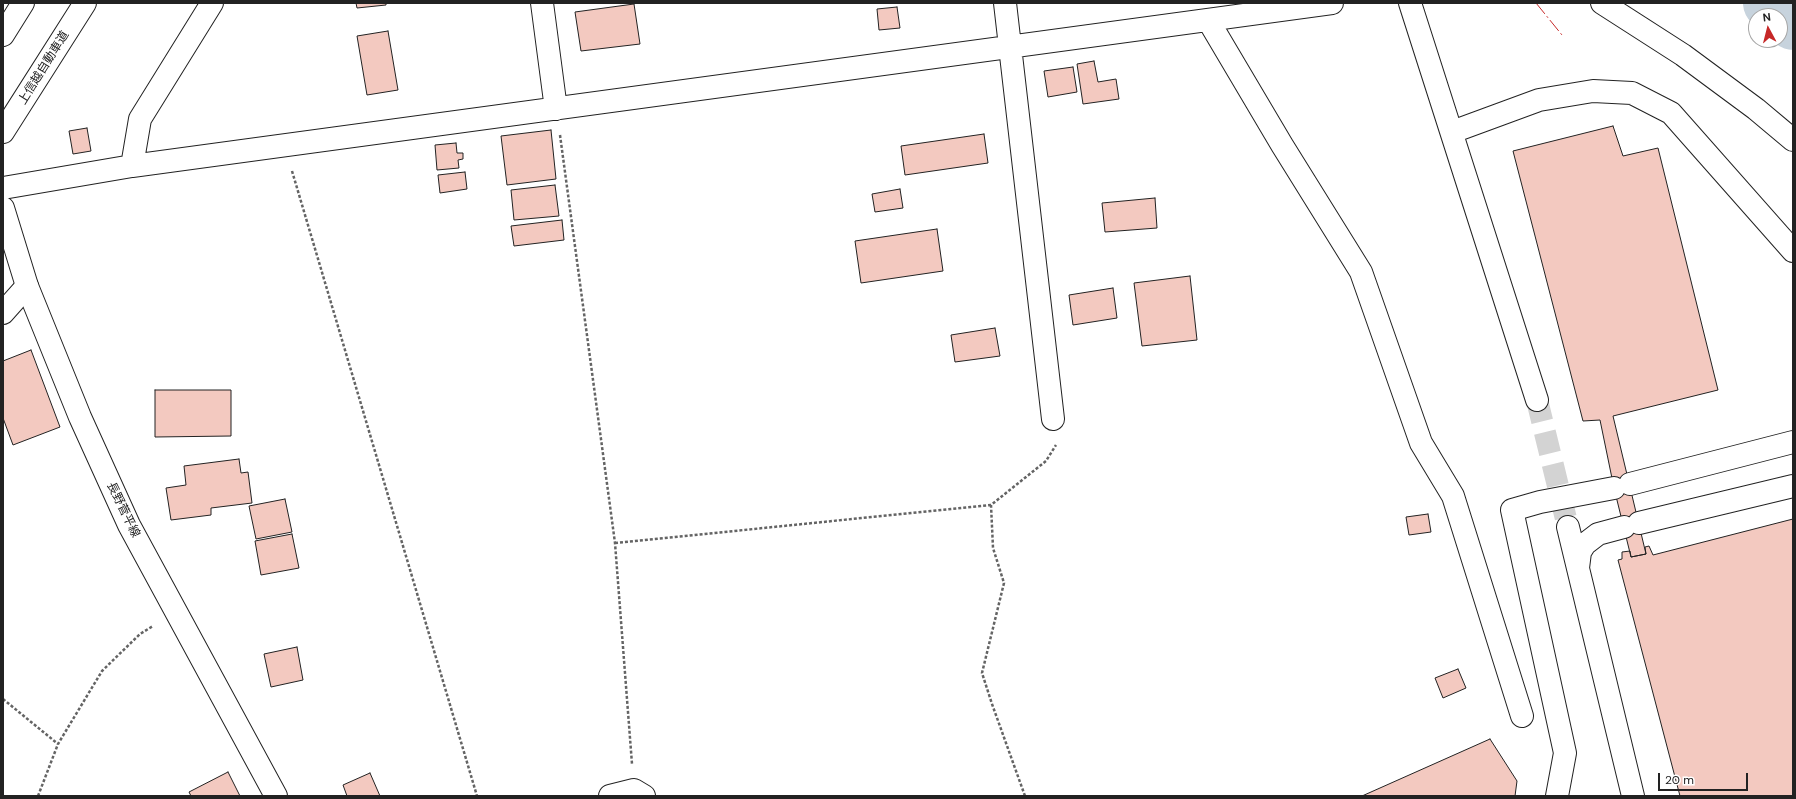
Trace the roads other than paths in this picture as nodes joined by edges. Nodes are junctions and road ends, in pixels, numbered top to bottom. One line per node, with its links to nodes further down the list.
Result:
1 (23, 3): 10 (main road)
2 (85, 3): 13 (main road, 上信越自動車道)
3 (212, 3): 16 (main road)
4 (542, 3): 12 (main road)
5 (1005, 3): 11 (main road)
6 (1332, 3): 9 (main road)
7 (1410, 3): 14 (main road)
8 (1602, 3): 15 (main road)
9 (1208, 20): 11 (main road); 28 (main road)
10 (3, 35)
11 (1010, 46): 12 (main road); 23 (main road)
12 (556, 109): 16 (main road)
13 (3, 132)
14 (1452, 132): 19 (main road); 22 (main road)
15 (1793, 140)
16 (132, 166): 17 (main road)
17 (3, 188)
18 (3, 208): 20 (main road, 長野菅平線)
19 (1793, 251)
20 (27, 286): 21 (main road); 30 (main road, 長野菅平線)
21 (3, 313)
22 (1537, 400)
23 (1053, 419)
24 (1793, 442): 32 (main road)
25 (1793, 486): 27 (main road)
26 (1568, 527): 27 (main road)
27 (1578, 568): 33 (main road)
28 (1522, 716)
29 (639, 793): 31 (main road)
30 (276, 796)
31 (610, 796)
32 (1557, 796)
33 (1633, 796)

